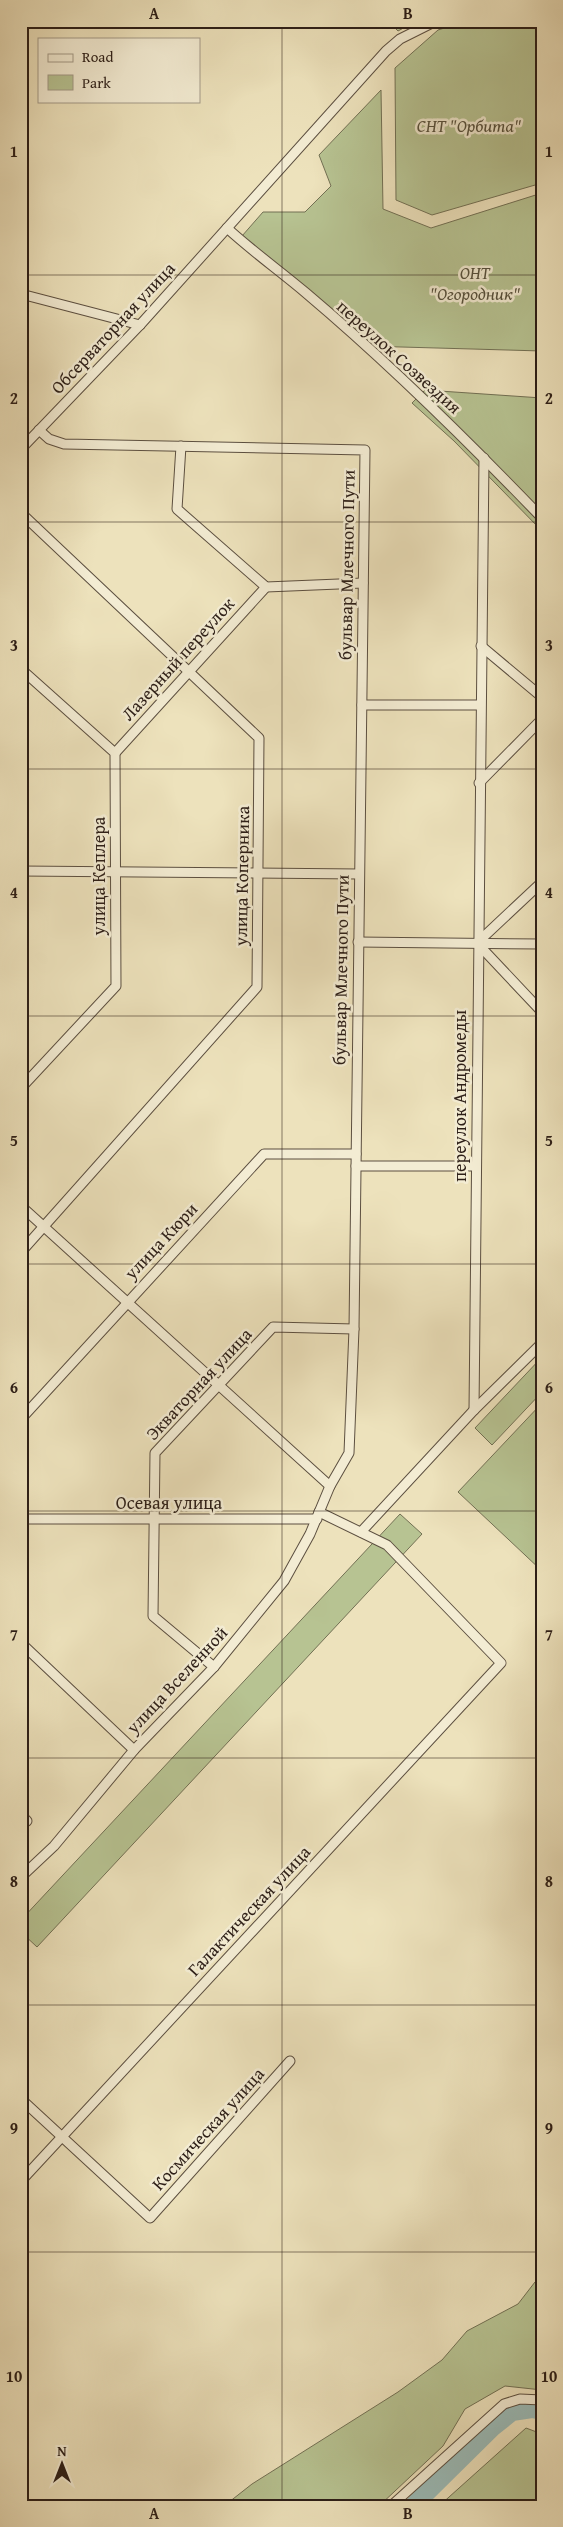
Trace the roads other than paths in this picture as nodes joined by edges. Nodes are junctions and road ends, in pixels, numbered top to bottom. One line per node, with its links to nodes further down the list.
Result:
1 (436, 21): 2 (street, Обсерваторная улица)
2 (227, 228): 4 (street, Обсерваторная улица); 8 (street, переулок Созвездия)
3 (21, 294): 4 (street)
4 (140, 325): 5 (street, Обсерваторная улица)
5 (39, 430): 6 (street); 7 (street, Обсерваторная улица)
6 (181, 446): 11 (street, бульвар Млечного Пути); 12 (street)
7 (21, 449)
8 (484, 458): 10 (street, переулок Созвездия); 13 (street, переулок Андромеды)
9 (21, 513): 15 (street, улица Коперника)
10 (542, 518)
11 (363, 583): 12 (street); 17 (street, бульвар Млечного Пути)
12 (266, 587): 15 (street, Лазерный переулок)
13 (481, 646): 16 (street); 18 (street, переулок Андромеды)
14 (21, 670): 20 (street)
15 (188, 672): 20 (street, Лазерный переулок); 24 (street, улица Коперника)
16 (542, 697)
17 (362, 705): 18 (street); 25 (street, бульвар Млечного Пути)
18 (480, 705): 21 (street, переулок Андромеды)
19 (542, 719): 21 (street)
20 (115, 753): 23 (street, улица Кеплера)
21 (479, 783): 28 (street, переулок Андромеды)
22 (21, 872): 23 (street)
23 (115, 872): 24 (street); 31 (street, улица Кеплера)
24 (258, 873): 25 (street); 36 (street, улица Коперника)
25 (359, 874): 27 (street, бульвар Млечного Пути)
26 (542, 882): 28 (street)
27 (358, 942): 28 (street); 32 (street, бульвар Млечного Пути)
28 (477, 943): 29 (street); 30 (street); 34 (street, переулок Андромеды)
29 (542, 944)
30 (542, 1012)
31 (21, 1088)
32 (356, 1154): 33 (street, бульвар Млечного Пути); 38 (street, улица Кюри)
33 (356, 1166): 34 (street); 39 (street, бульвар Млечного Пути)
34 (476, 1166): 42 (street, переулок Андромеды)
35 (21, 1206): 36 (street)
36 (44, 1226): 37 (street, улица Коперника); 38 (street)
37 (21, 1252)
38 (128, 1302): 41 (street); 43 (street, улица Кюри)
39 (354, 1328): 41 (street, Экваторная улица); 44 (street, бульвар Млечного Пути)
40 (542, 1343): 42 (street)
41 (219, 1384): 44 (street); 47 (street, Экваторная улица)
42 (474, 1410): 48 (street)
43 (21, 1420)
44 (330, 1486): 45 (street, улица Вселенной)
45 (318, 1515): 47 (street, Осевая улица); 48 (street); 50 (street, улица Вселенной)
46 (21, 1519): 47 (street, Осевая улица)
47 (154, 1520): 50 (street, Экваторная улица)
48 (362, 1532): 55 (street, Галактическая улица)
49 (21, 1643): 51 (street)
50 (214, 1667): 51 (street, улица Вселенной)
51 (134, 1750): 52 (street, улица Вселенной)
52 (21, 1877)
53 (290, 2061): 55 (street, Космическая улица)
54 (21, 2099): 55 (street)
55 (62, 2136): 56 (street, Галактическая улица)
56 (21, 2181)
57 (542, 2400): 58 (street)
58 (391, 2506)

